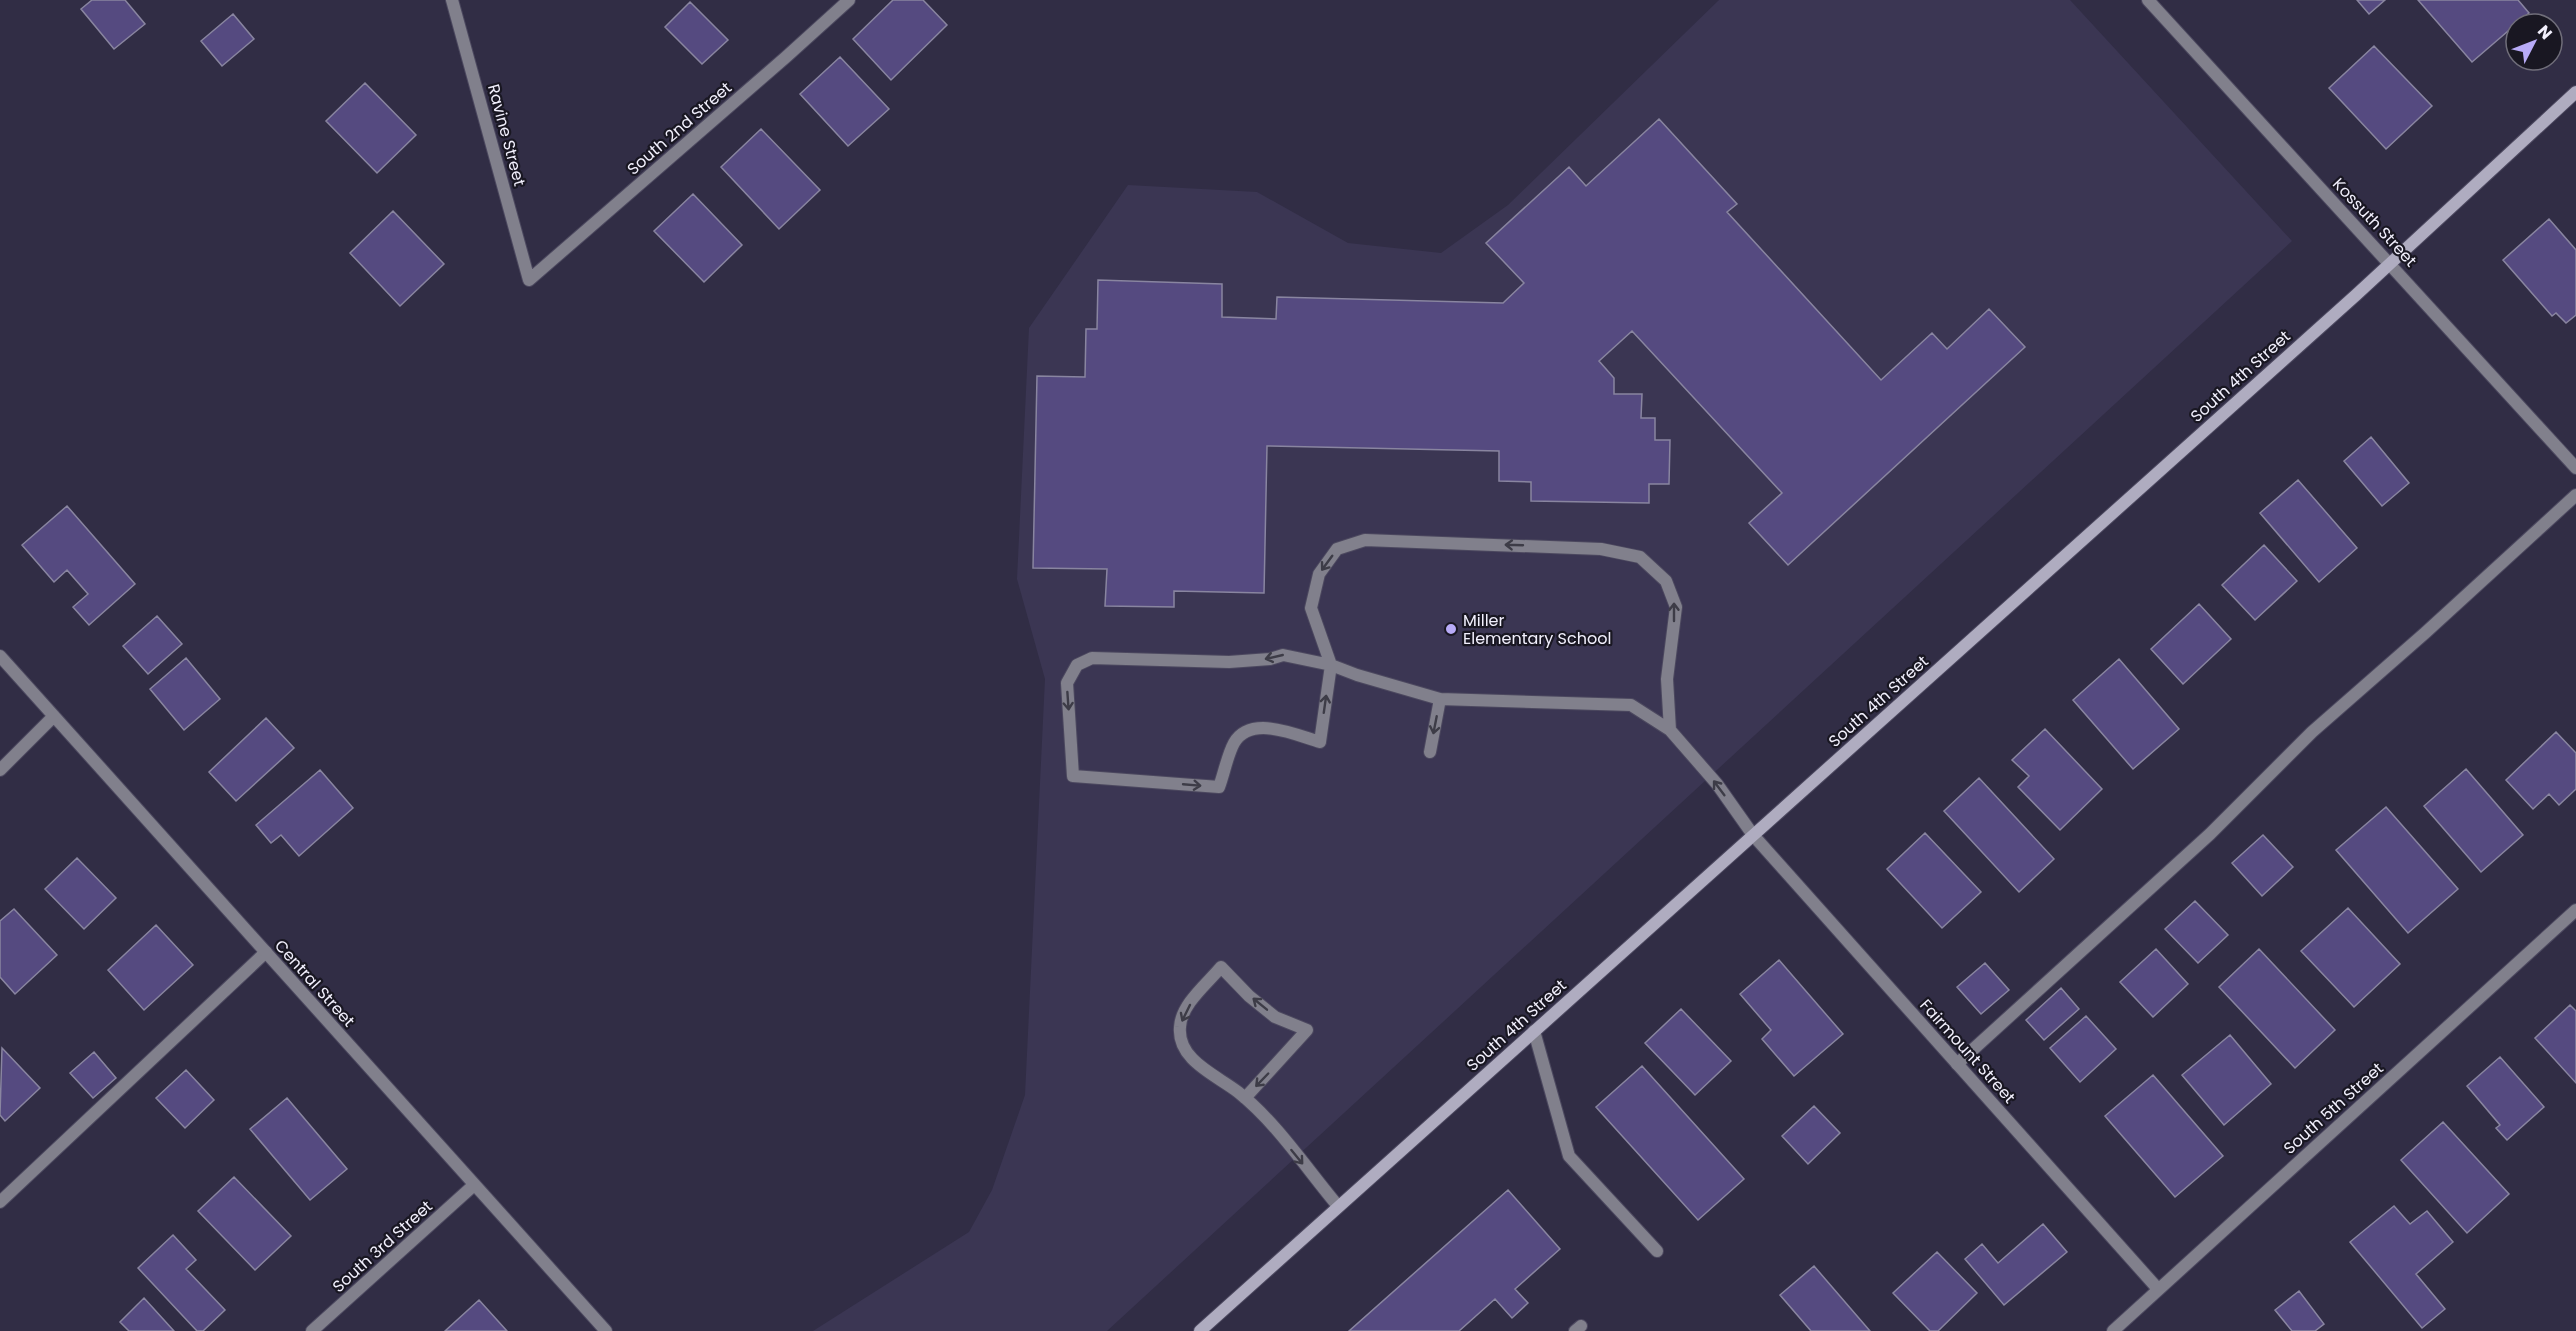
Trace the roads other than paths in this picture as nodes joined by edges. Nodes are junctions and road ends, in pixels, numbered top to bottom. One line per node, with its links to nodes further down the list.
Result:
1 (452, 0): 6 (street, Ravine Street)
2 (849, 0): 6 (street, South 2nd Street)
3 (2148, 0): 5 (street, Kossuth Street)
4 (2576, 92): 5 (main road, South 4th Street)
5 (2391, 264): 7 (street, Kossuth Street); 16 (main road, South 4th Street)
6 (529, 280)
7 (2576, 468)
8 (2576, 495): 20 (street)
9 (0, 656): 12 (street, Central Street)
10 (1331, 665): 10 (street, Fairmount Street, one-way to 10); 11 (street, Fairmount Street); 13 (street, one-way to 10)
11 (1440, 699): 13 (street, Fairmount Street); 14 (street, one-way to 14)
12 (54, 716): 15 (street); 18 (street, Central Street)
13 (1670, 730): 16 (street, Fairmount Street, one-way to 13)
14 (1430, 752)
15 (0, 770)
16 (1753, 835): 19 (main road, South 4th Street); 20 (street, Fairmount Street)
17 (2576, 910): 26 (street, South 5th Street)
18 (266, 952): 22 (street, Central Street); 23 (street)
19 (1534, 1031): 24 (main road, South 4th Street); 25 (street)
20 (1957, 1064): 26 (street, Fairmount Street)
21 (1245, 1098): 21 (street); 24 (street, one-way to 24)
22 (474, 1185): 28 (street, South 3rd Street); 29 (street, Central Street)
23 (0, 1202)
24 (1338, 1206): 27 (main road, South 4th Street)
25 (1657, 1251)
26 (2158, 1290): 30 (street, South 5th Street)
27 (1209, 1328)
28 (312, 1331)
29 (606, 1331)
30 (2113, 1331)

